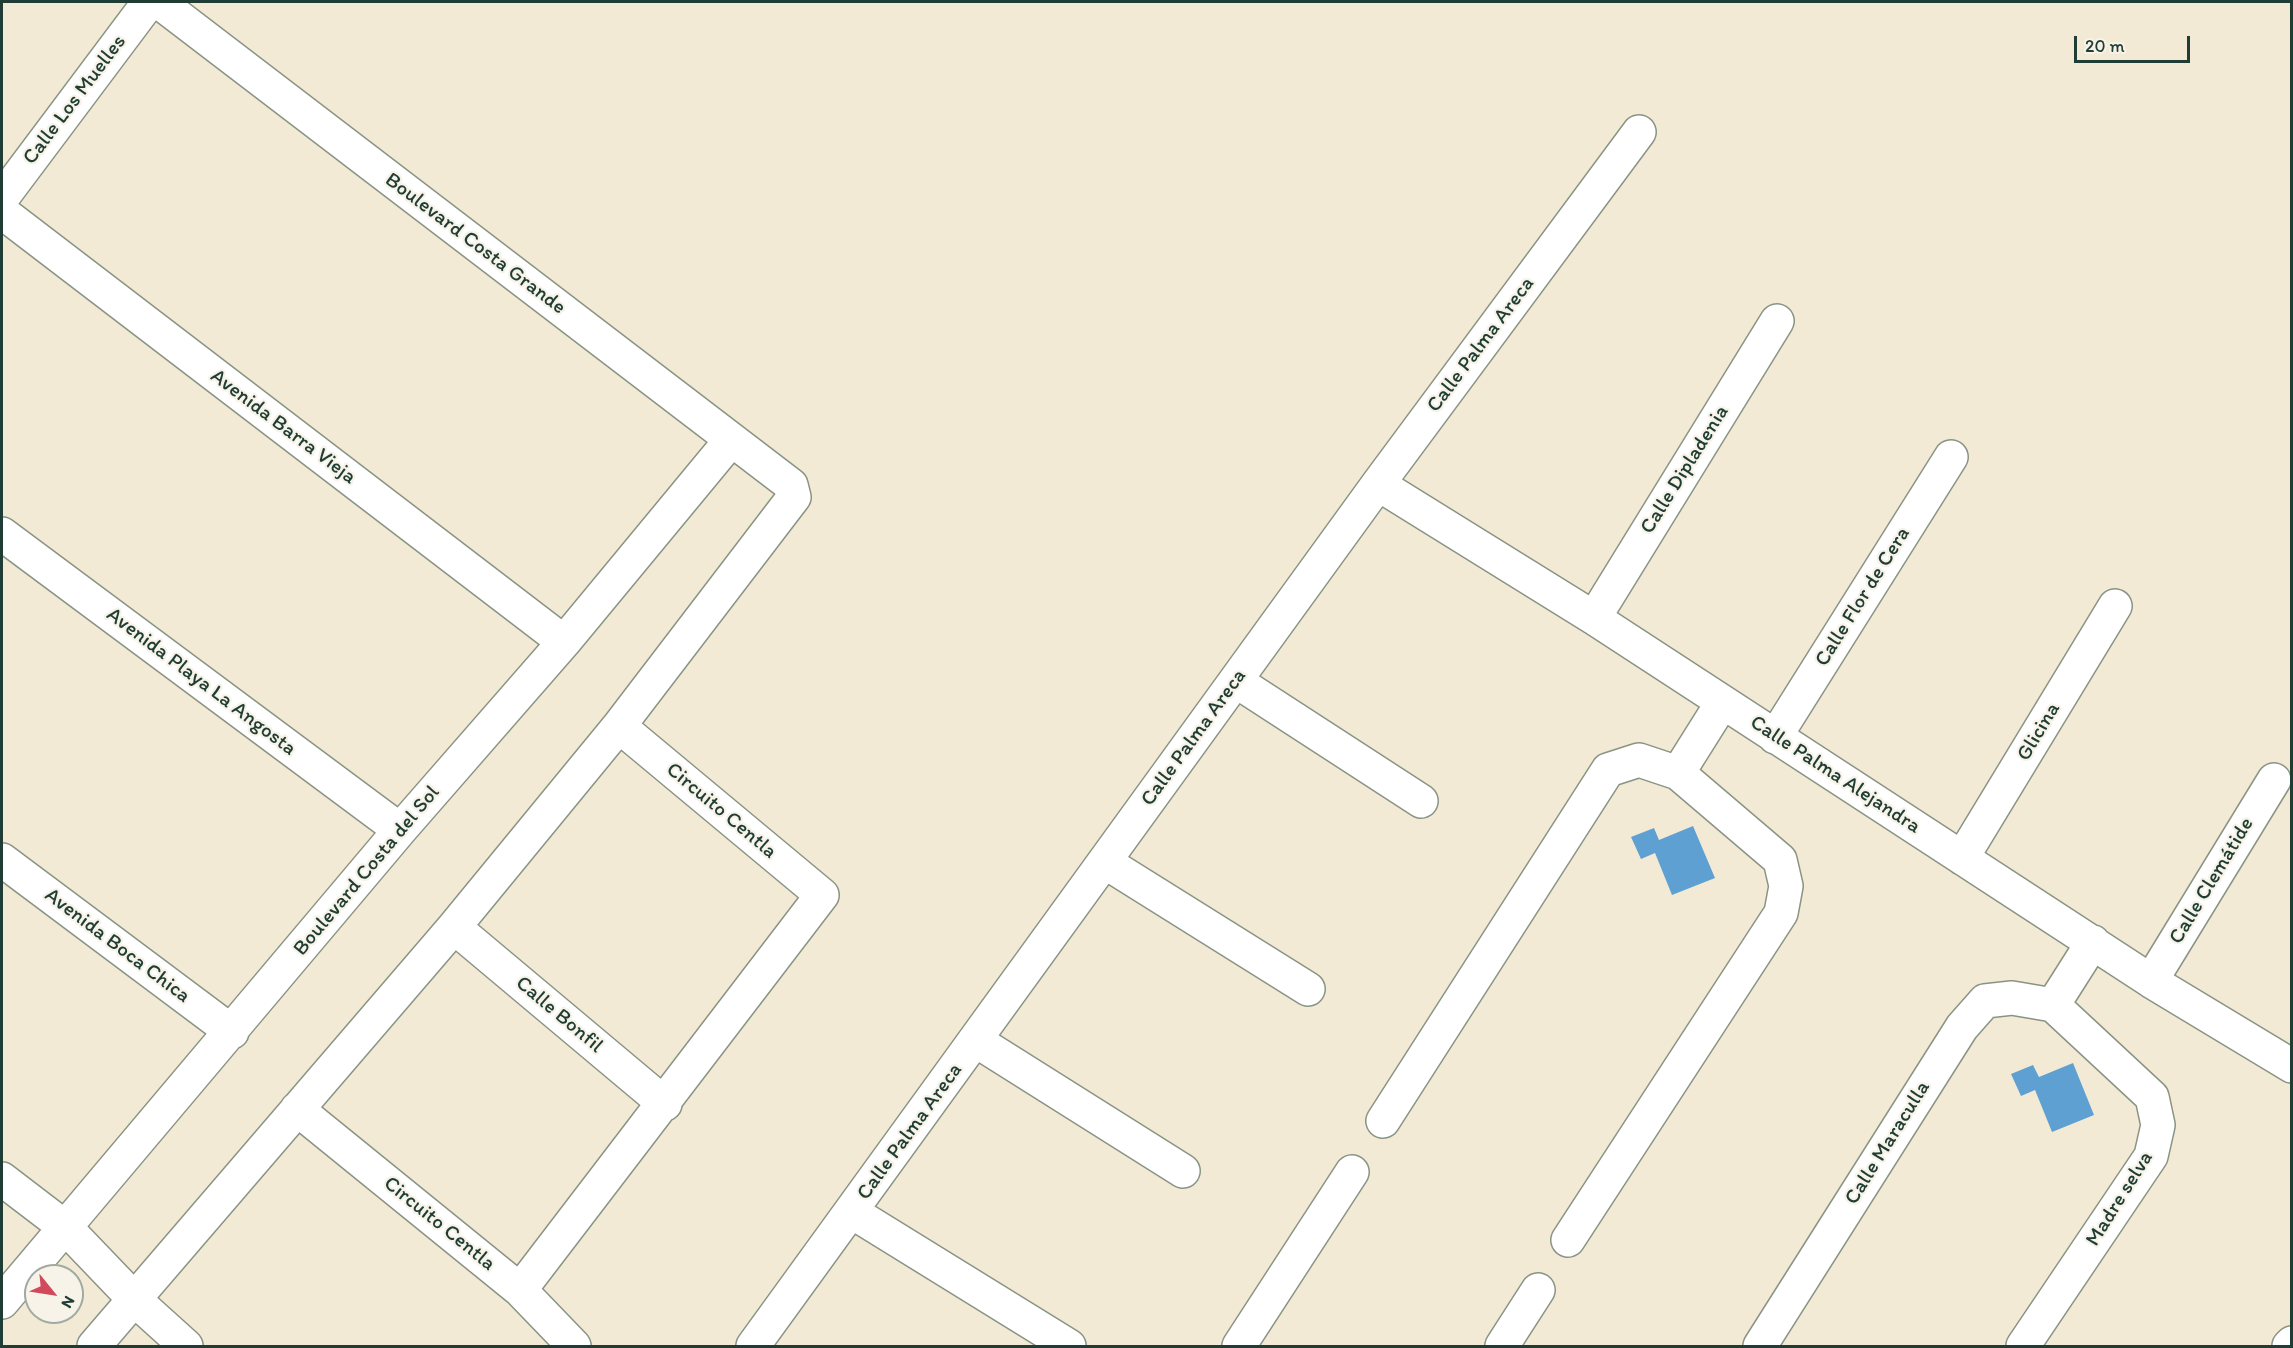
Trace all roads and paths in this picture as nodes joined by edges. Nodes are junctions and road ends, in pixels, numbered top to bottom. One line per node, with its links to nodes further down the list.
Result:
1 (149, 2): 4 (street, Calle Los Muelles)
2 (159, 2): 7 (street, Boulevard Costa Grande)
3 (1639, 132): 9 (street, Calle Palma Areca)
4 (2, 198)
5 (2, 212): 13 (street, Avenida Barra Vieja)
6 (1777, 321): 12 (street, Calle Dipladenia)
7 (731, 440): 13 (street, Boulevard Costa del Sol); 16 (street, Boulevard Costa Grande)
8 (1951, 457): 17 (street, Calle Flor de Cera)
9 (1378, 484): 12 (street, Calle Palma Alejandra); 14 (street, Calle Palma Areca)
10 (2, 534): 21 (street, Avenida Playa La Angosta)
11 (2115, 606): 22 (street, Glicina)
12 (1594, 618): 15 (street, Calle Palma Alejandra)
13 (564, 642): 21 (street, Boulevard Costa del Sol)
14 (1236, 681): 20 (street); 24 (street, Calle Palma Areca)
15 (1722, 703): 17 (street, Calle Palma Alejandra); 18 (street)
16 (619, 726): 25 (street); 33 (street, Circuito Centla)
17 (1775, 737): 22 (street, Calle Palma Alejandra)
18 (1678, 773): 35 (street); 41 (street)
19 (2274, 780): 27 (street, Calle Clemátide)
20 (1421, 801)
21 (400, 830): 30 (street, Boulevard Costa del Sol)
22 (1962, 858): 26 (street, Calle Palma Alejandra)
23 (2, 860): 30 (street, Avenida Boca Chica)
24 (1105, 862): 28 (street); 31 (street, Calle Palma Areca)
25 (454, 927): 33 (street, Calle Bonfil); 34 (street)
26 (2093, 942): 27 (street, Calle Palma Alejandra); 29 (street)
27 (2151, 981): 32 (street, Calle Palma Alejandra)
28 (1308, 989)
29 (2053, 1005): 54 (street, Calle Maraculla); 55 (street, Madre selva)
30 (232, 1032): 40 (street, Boulevard Costa del Sol)
31 (975, 1040): 36 (street); 39 (street, Calle Palma Areca)
32 (2292, 1066)
33 (665, 1104): 42 (street)
34 (297, 1109): 42 (street, Circuito Centla); 44 (street)
35 (1383, 1121)
36 (1183, 1171)
37 (1352, 1172): 52 (street)
38 (2, 1179): 40 (street)
39 (852, 1212): 50 (street, Calle Palma Areca); 51 (street)
40 (66, 1228): 44 (street); 45 (street, Boulevard Costa del Sol)
41 (1568, 1240)
42 (520, 1290): 49 (street, Circuito Centla)
43 (1538, 1290): 53 (street)
44 (135, 1300): 47 (street); 48 (street)
45 (2, 1302)
46 (2292, 1343): 56 (street)
47 (94, 1347)
48 (186, 1347)
49 (574, 1347)
50 (753, 1347)
51 (1069, 1347)
52 (1239, 1347)
53 (1502, 1347)
54 (1760, 1347)
55 (2024, 1347)
56 (2289, 1347)

